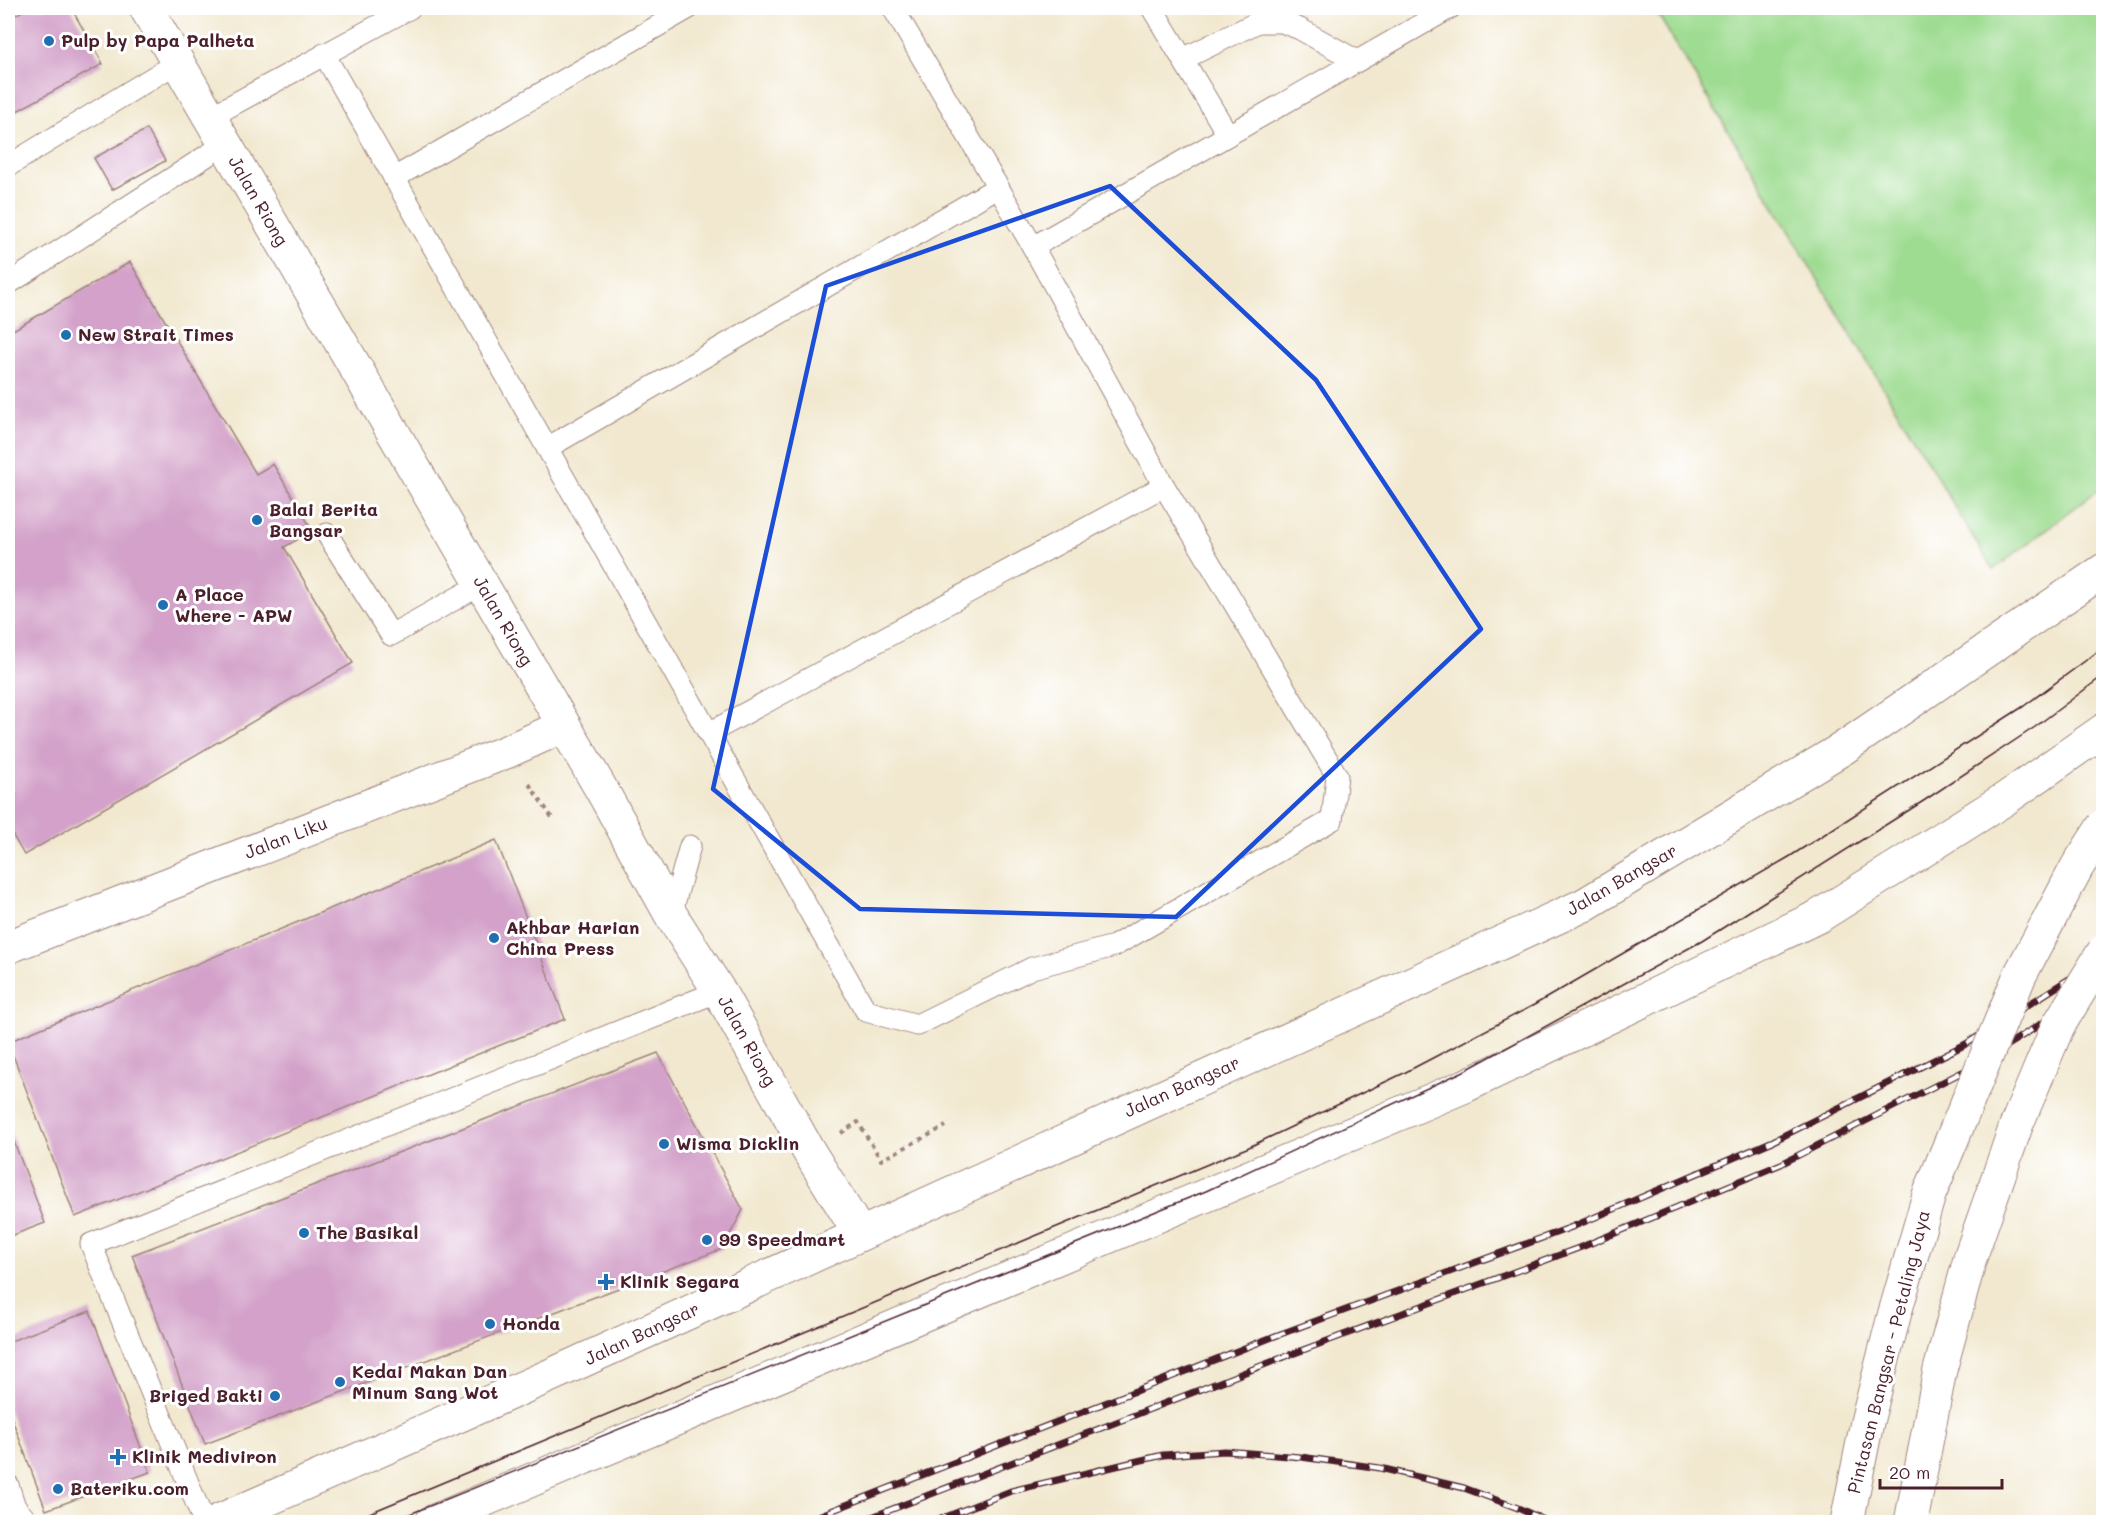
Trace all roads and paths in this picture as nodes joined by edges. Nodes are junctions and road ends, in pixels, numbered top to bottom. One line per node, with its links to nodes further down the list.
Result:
1 (146, 8): 10 (main road, Jalan Riong)
2 (410, 8): 7 (lane)
3 (689, 8): 14 (lane)
4 (893, 8): 15 (lane)
5 (1152, 8): 8 (lane)
6 (1450, 8): 9 (lane)
7 (324, 54): 11 (lane); 14 (lane)
8 (1183, 59): 9 (lane); 12 (lane)
9 (1357, 61): 12 (lane)
10 (178, 62): 11 (main road, Jalan Riong); 13 (lane)
11 (218, 130): 17 (lane); 22 (main road, Jalan Riong)
12 (1228, 135): 16 (lane)
13 (8, 166)
14 (394, 178): 18 (lane)
15 (998, 188): 16 (lane); 18 (lane)
16 (1033, 247): 19 (lane)
17 (8, 284)
18 (547, 448): 25 (lane)
19 (1164, 486): 25 (lane); 25 (lane)
20 (327, 534): 22 (lane)
21 (2103, 570): 34 (main road, Jalan Bangsar)
22 (482, 584): 23 (main road, Jalan Riong)
23 (564, 726): 28 (main road, Jalan Riong); 29 (main road, Jalan Liku)
24 (2103, 730): 39 (main road)
25 (709, 733)
26 (2103, 825): 40 (main road, Pintasan Bangsar - Petaling Jaya, bridge)
27 (690, 846): 28 (lane)
28 (671, 915): 31 (main road, Jalan Riong)
29 (8, 947)
30 (2103, 951): 41 (main road, bridge)
31 (719, 991): 34 (main road, Jalan Riong); 37 (lane)
32 (946, 1126): 33 (path)
33 (834, 1137)
34 (860, 1234): 38 (main road, Jalan Bangsar)
35 (8, 1485): 36 (lane)
36 (17, 1513)
37 (204, 1522)
38 (216, 1522)
39 (432, 1522)
40 (1847, 1522)
41 (1911, 1522)

